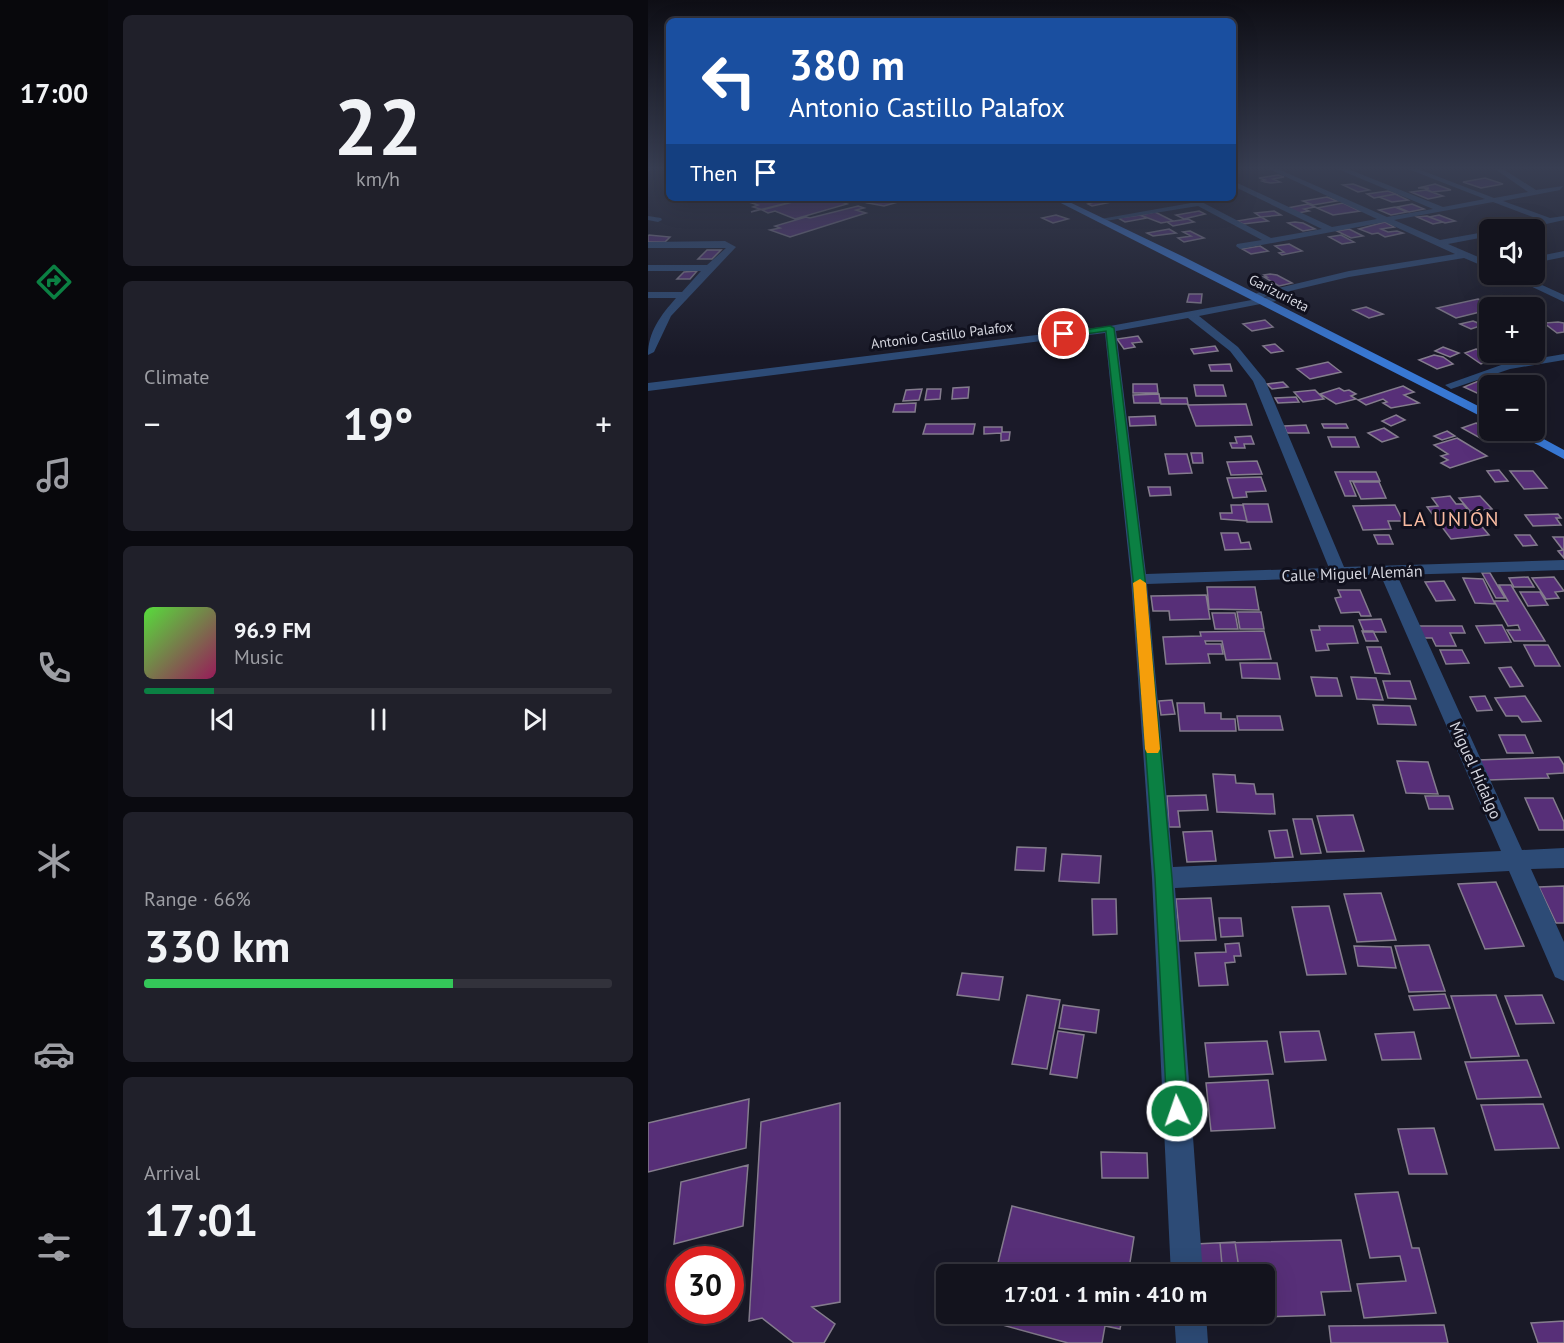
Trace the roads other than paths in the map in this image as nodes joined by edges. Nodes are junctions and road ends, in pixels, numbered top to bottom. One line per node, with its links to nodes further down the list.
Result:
1 (1129, 232): 20 (main road, Garizurieta)
2 (1136, 232): 20 (main road, Garizurieta)
3 (1253, 232): 7 (street)
4 (1315, 232): 7 (street)
5 (1415, 232): 8 (street)
6 (1479, 235): 8 (street)
7 (1269, 240): 10 (street)
8 (1440, 243): 12 (street)
9 (648, 245): 16 (street)
10 (1240, 246)
11 (1564, 254): 13 (street)
12 (1465, 255): 14 (street); 20 (street, Antonio Castillo Palafox)
13 (1545, 258)
14 (1479, 261)
15 (648, 268): 16 (street)
16 (709, 268): 18 (street)
17 (1534, 285): 21 (street)
18 (685, 294): 19 (street); 24 (street)
19 (648, 295)
20 (1263, 298): 22 (street, Antonio Castillo Palafox); 26 (main road, Garizurieta); 29 (main road, Garizurieta)
21 (1563, 298)
22 (1190, 314): 23 (street, Antonio Castillo Palafox); 36 (street)
23 (1110, 328): 27 (street, Antonio Castillo Palafox); 37 (street)
24 (648, 352)
25 (1564, 357): 26 (street)
26 (1451, 385): 28 (main road, Garizurieta)
27 (648, 387)
28 (1470, 394)
29 (1479, 411)
30 (1545, 432): 32 (main road)
31 (1537, 441): 33 (main road)
32 (1564, 441)
33 (1564, 455)
34 (1564, 565): 35 (street, Calle Miguel Alemán)
35 (1387, 572): 36 (street, Calle Miguel Alemán); 39 (street, Miguel Hidalgo)
36 (1339, 574): 37 (street, Calle Miguel Alemán)
37 (1139, 579): 40 (street)
38 (1564, 858): 39 (street)
39 (1516, 859): 40 (street); 41 (street, Miguel Hidalgo)
40 (1163, 878): 42 (street)
41 (1564, 969)
42 (1186, 1264)
43 (1191, 1324): 44 (street)
44 (1192, 1343)

